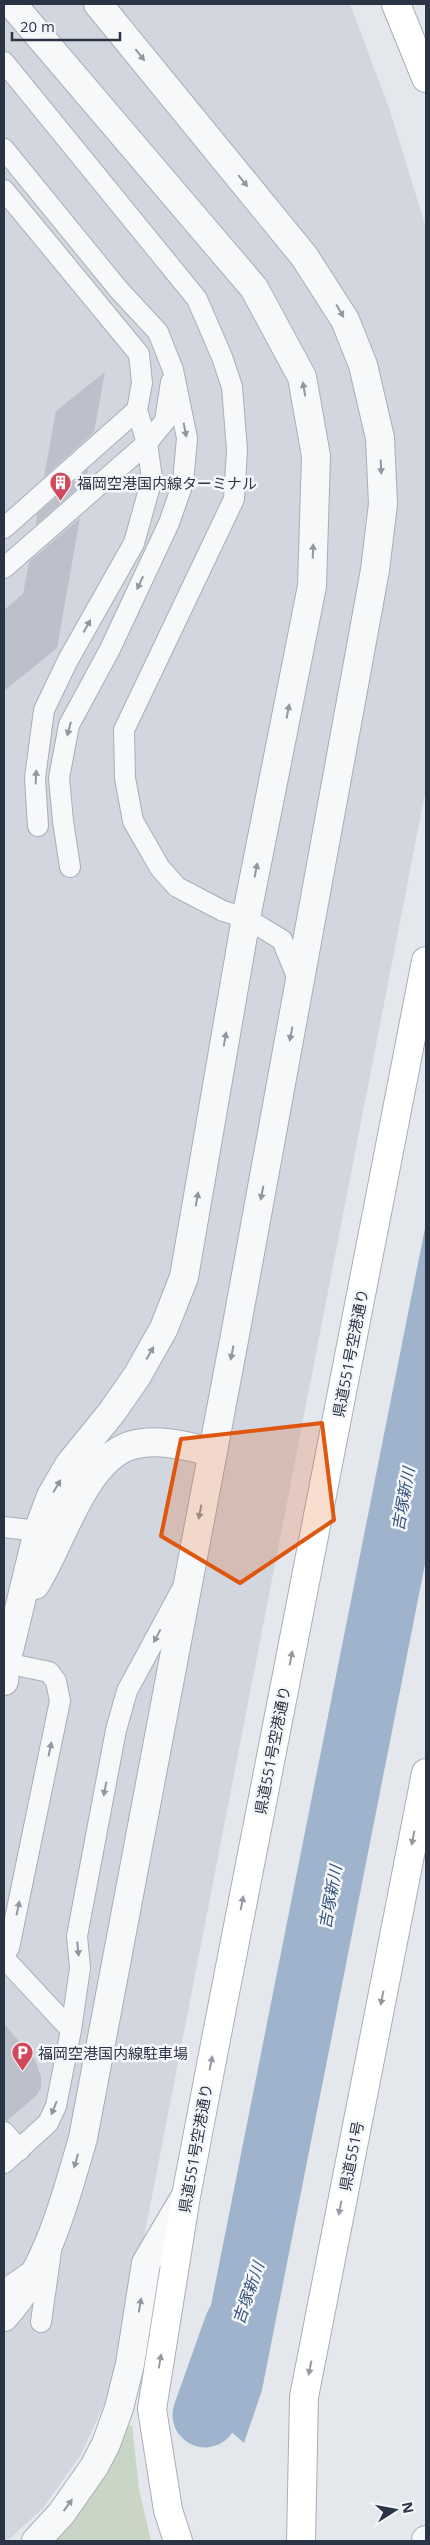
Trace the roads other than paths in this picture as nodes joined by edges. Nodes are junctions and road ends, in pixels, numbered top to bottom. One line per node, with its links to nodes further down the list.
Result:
1 (12, 4): 15 (street, one-way to 1)
2 (98, 4): 17 (street, one-way to 17)
3 (396, 4): 5 (main road)
4 (4, 62): 15 (lane)
5 (426, 78)
6 (4, 148): 8 (lane)
7 (4, 190): 9 (lane)
8 (173, 370): 10 (lane); 14 (lane, one-way to 14)
9 (137, 410): 10 (lane); 11 (lane)
10 (148, 443): 12 (lane); 13 (lane, one-way to 10)
11 (4, 528)
12 (4, 568)
13 (38, 826)
14 (70, 867)
15 (246, 918): 17 (lane); 20 (street, one-way to 15)
16 (426, 961): 31 (main road, 県道551号空港通り, one-way to 16)
17 (300, 986): 18 (street, one-way to 18)
18 (212, 1452): 21 (street, one-way to 21); 22 (street)
19 (4, 1527): 20 (lane)
20 (38, 1531): 22 (street)
21 (188, 1578): 27 (lane, one-way to 27); 32 (street, one-way to 32)
22 (20, 1608): 23 (street)
23 (5, 1672): 25 (lane, one-way to 23)
24 (426, 1773): 39 (main road, 県道551号, one-way to 39)
25 (4, 1954)
26 (4, 1958): 27 (lane)
27 (71, 2030): 29 (lane, one-way to 29)
28 (4, 2132): 29 (lane)
29 (20, 2150): 30 (lane)
30 (4, 2163)
31 (186, 2196): 37 (street, one-way to 31); 38 (main road, 県道551号空港通り, one-way to 31)
32 (53, 2231): 33 (street); 36 (lane)
33 (37, 2268): 34 (lane); 35 (street)
34 (4, 2290)
35 (4, 2317)
36 (41, 2322)
37 (36, 2541)
38 (178, 2541)
39 (301, 2541)

